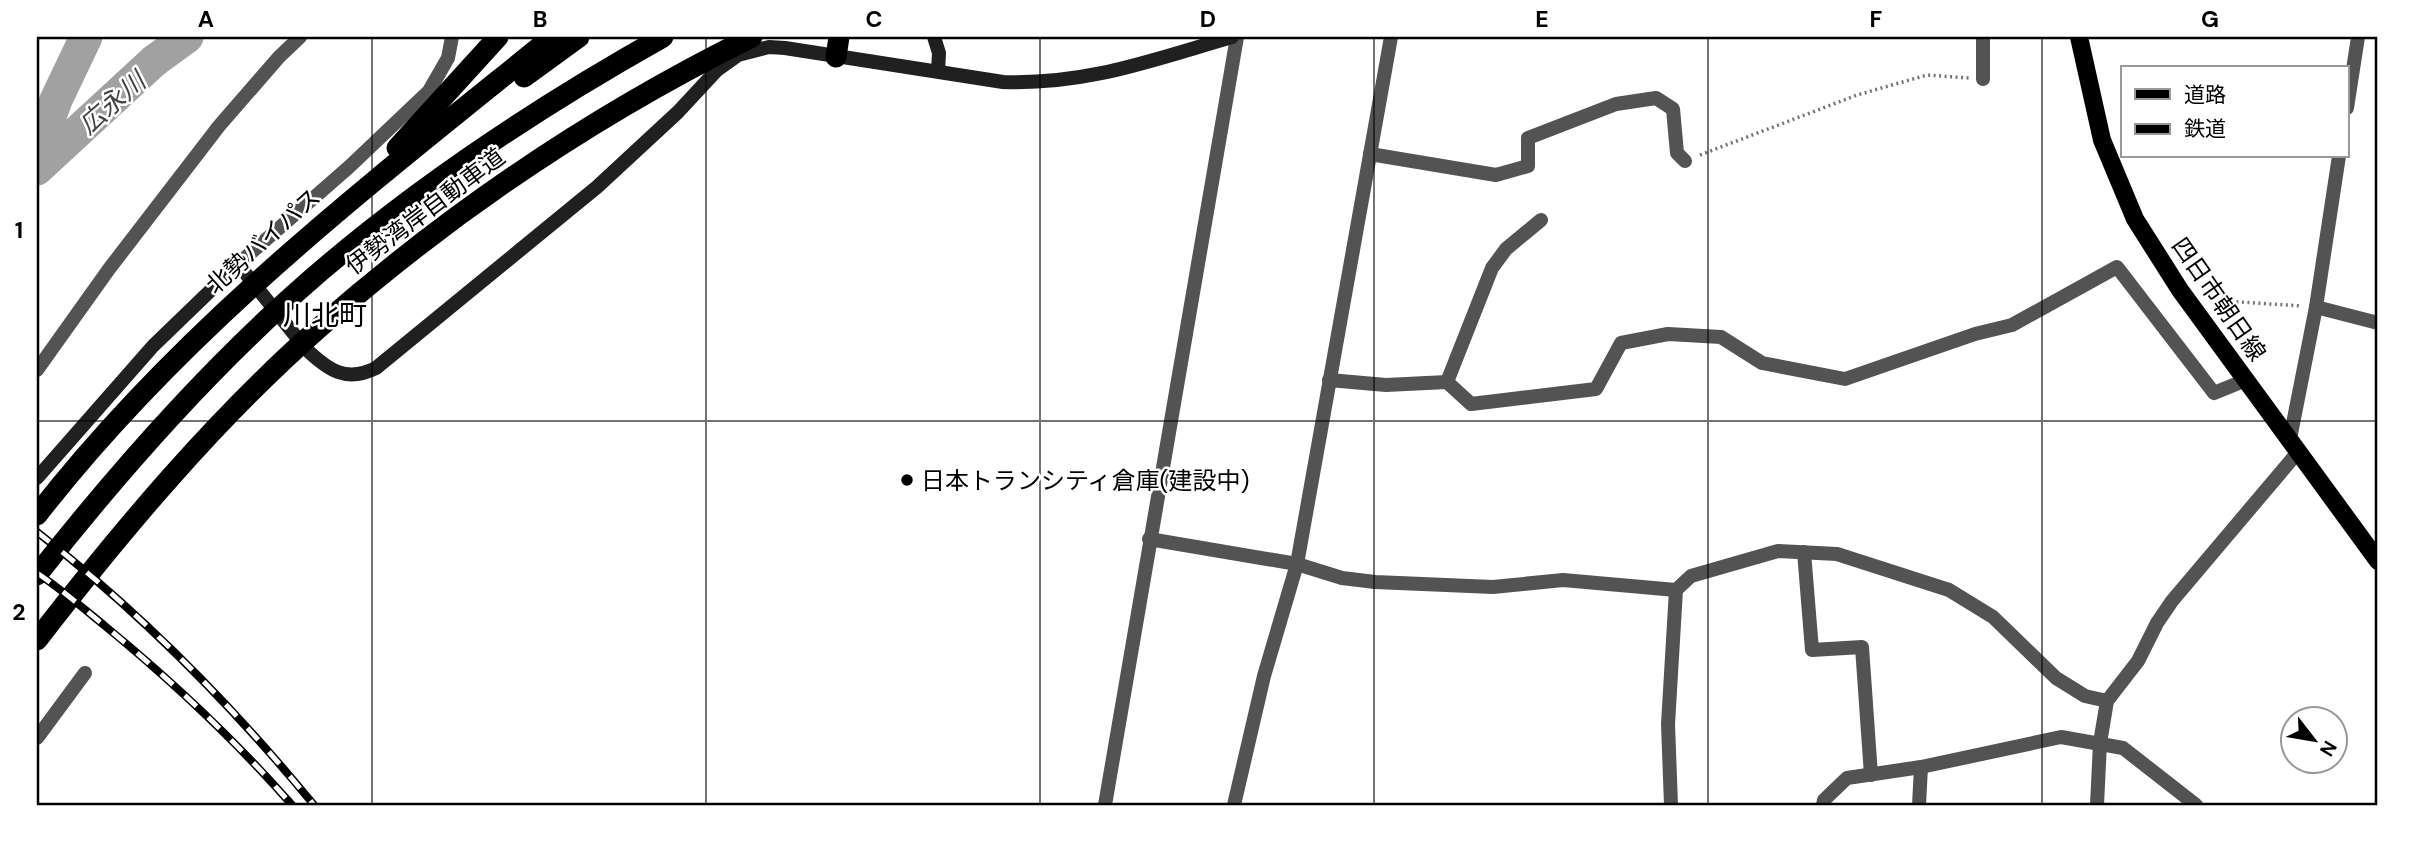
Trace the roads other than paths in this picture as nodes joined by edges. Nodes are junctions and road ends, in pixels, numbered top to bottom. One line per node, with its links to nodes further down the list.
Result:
1 (300, 37): 27 (street)
2 (452, 37): 24 (street)
3 (498, 37): 22 (highway)
4 (552, 37): 18 (highway, 北勢バイパス)
5 (579, 37): 18 (highway)
6 (663, 37): 38 (highway, 伊勢湾岸自動車道)
7 (752, 37): 40 (highway, 伊勢湾岸自動車道)
8 (934, 37): 15 (street)
9 (1234, 37): 15 (street); 34 (street)
10 (1391, 37): 19 (street)
11 (1983, 37): 16 (street)
12 (2079, 37): 29 (main road, 四日市朝日線)
13 (2358, 37): 17 (street)
14 (837, 43): 15 (street); 24 (street)
15 (938, 71)
16 (1983, 79)
17 (2348, 102)
18 (411, 150): 22 (highway, 北勢バイパス)
19 (1370, 154): 21 (street); 28 (street)
20 (2339, 158): 25 (street)
21 (1685, 161)
22 (362, 189): 33 (highway, 北勢バイパス)
23 (1541, 220): 30 (street)
24 (238, 264): 32 (street)
25 (2316, 307): 26 (street); 31 (street)
26 (2378, 323)
27 (37, 370)
28 (1329, 380): 30 (street); 37 (street)
29 (2246, 380): 30 (street); 31 (main road, 四日市朝日線)
30 (1447, 382)
31 (2294, 446): 36 (main road, 四日市朝日線); 42 (street)
32 (37, 478)
33 (37, 514)
34 (1149, 539): 37 (street); 47 (street)
35 (1804, 552): 39 (street); 42 (street); 46 (street)
36 (2378, 561)
37 (1297, 564): 39 (street); 48 (street)
38 (37, 576)
39 (1676, 590): 49 (street)
40 (37, 640)
41 (85, 673): 43 (street)
42 (2106, 701): 44 (street)
43 (37, 738)
44 (2100, 743): 45 (street); 52 (street); 53 (street)
45 (1921, 767): 46 (street); 51 (street)
46 (1871, 775): 50 (street)
47 (1105, 805)
48 (1234, 805)
49 (1671, 805)
50 (1823, 805)
51 (1919, 805)
52 (2097, 805)
53 (2196, 805)

